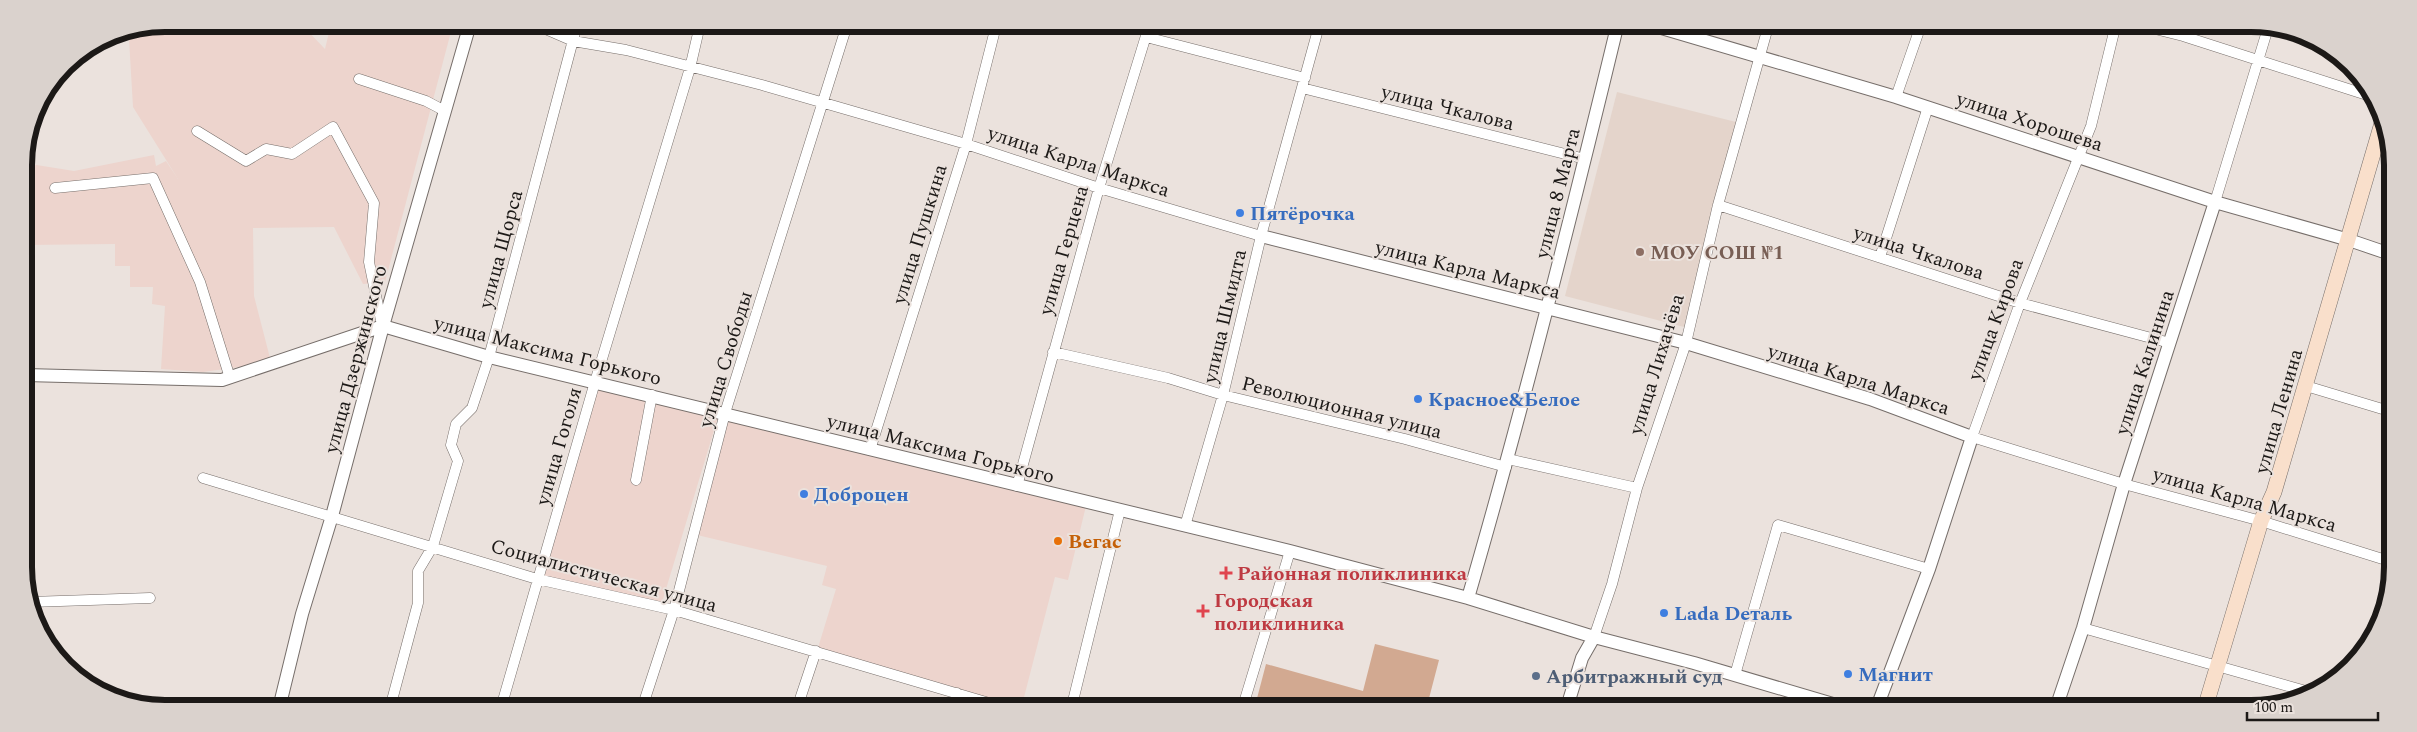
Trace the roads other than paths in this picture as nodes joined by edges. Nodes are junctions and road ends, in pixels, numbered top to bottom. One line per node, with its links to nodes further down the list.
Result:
1 (467, 33): 27 (street, улица Дзержинского)
2 (553, 33): 17 (street, улица Карла Маркса)
3 (575, 33): 17 (street, улица Щорса)
4 (698, 33): 20 (street, улица Гоголя)
5 (845, 33): 25 (street, улица Свободы)
6 (994, 33): 30 (street, улица Пушкина)
7 (1147, 33): 16 (street, улица Герцена)
8 (1317, 33): 22 (street, улица Шмидта)
9 (1616, 33): 32 (street, улица 8 Марта)
10 (1678, 33): 18 (street, улица Хорошева)
11 (1766, 33): 18 (street, улица Лихачёва)
12 (1918, 33): 24 (street)
13 (2114, 33): 31 (street, улица Кирова)
14 (2171, 33): 19 (street)
15 (2266, 34): 19 (street, улица Калинина)
16 (1146, 37): 22 (street, улица Чкалова); 34 (street, улица Герцена)
17 (573, 42): 20 (street, улица Карла Маркса); 47 (street, улица Щорса)
18 (1759, 58): 24 (street, улица Хорошева); 36 (street, улица Лихачёва)
19 (2256, 60): 23 (street); 35 (street, улица Калинина)
20 (690, 68): 25 (street, улица Карла Маркса); 50 (street, улица Гоголя)
21 (359, 79): 27 (street)
22 (1304, 83): 32 (street, улица Чкалова); 37 (street, улица Шмидта)
23 (2363, 94)
24 (1896, 97): 26 (street, улица Хорошева)
25 (823, 103): 30 (street, улица Карла Маркса); 55 (street, улица Свободы)
26 (1928, 107): 31 (street, улица Хорошева); 40 (street)
27 (445, 111): 43 (street, улица Дзержинского)
28 (197, 131): 43 (street)
29 (2380, 131): 38 (main road, улица Ленина)
30 (966, 144): 34 (street, улица Карла Маркса); 57 (street, улица Пушкина)
31 (2077, 156): 35 (street, улица Хорошева); 41 (street, улица Кирова)
32 (1585, 160): 42 (street, улица 8 Марта)
33 (55, 188): 49 (street)
34 (1099, 188): 37 (street, улица Карла Маркса); 46 (street, улица Герцена)
35 (2215, 202): 38 (street, улица Хорошева); 45 (street, улица Калинина)
36 (1718, 205): 40 (street, улица Чкалова); 44 (street, улица Лихачёва)
37 (1260, 236): 42 (street, улица Карла Маркса); 52 (street, улица Шмидта)
38 (2349, 240): 39 (street, улица Хорошева); 51 (main road, улица Ленина)
39 (2384, 252)
40 (1880, 257): 41 (street, улица Чкалова)
41 (2020, 303): 45 (street, улица Чкалова); 56 (street, улица Кирова)
42 (1547, 309): 44 (street, улица Карла Маркса); 58 (street, улица 8 Марта)
43 (382, 326): 47 (street, улица Максима Горького); 49 (street); 65 (street, улица Дзержинского)
44 (1686, 343): 56 (street, улица Карла Маркса); 63 (street, улица Лихачёва)
45 (2170, 343): 61 (street, улица Калинина)
46 (1052, 352): 52 (street, Революционная улица); 62 (street, улица Герцена)
47 (489, 357): 50 (street, улица Максима Горького); 68 (street, улица Щорса)
48 (33, 375): 49 (street)
49 (230, 378)
50 (595, 382): 53 (street, улица Максима Горького); 72 (street, улица Гоголя)
51 (2306, 386): 54 (street); 66 (main road, улица Ленина)
52 (1223, 395): 58 (street, Революционная улица); 67 (street, улица Шмидта)
53 (652, 396): 55 (street, улица Максима Горького); 60 (street)
54 (2384, 409)
55 (725, 413): 57 (street, улица Максима Горького); 76 (street, улица Свободы)
56 (1972, 437): 61 (street, улица Карла Маркса); 71 (street, улица Кирова)
57 (870, 450): 62 (street, улица Максима Горького)
58 (1507, 463): 63 (street, Революционная улица); 74 (street, улица 8 Марта)
59 (203, 478): 65 (street, Социалистическая улица)
60 (636, 480)
61 (2124, 484): 66 (street, улица Карла Маркса); 77 (street, улица Калинина)
62 (1017, 486): 64 (street, улица Максима Горького)
63 (1637, 488): 78 (street, улица Лихачёва)
64 (1120, 510): 67 (street, улица Максима Горького); 97 (street)
65 (332, 516): 68 (street, Социалистическая улица); 90 (street, улица Дзержинского)
66 (2261, 521): 70 (street, улица Карла Маркса); 80 (main road, улица Ленина)
67 (1185, 526): 69 (street, улица Максима Горького)
68 (432, 546): 72 (street, Социалистическая улица); 91 (street, улица Щорса)
69 (1290, 551): 74 (street, улица Максима Горького); 84 (street)
70 (2384, 559)
71 (1929, 569): 81 (street); 87 (street, улица Кирова)
72 (537, 578): 76 (street, Социалистическая улица); 92 (street, улица Гоголя)
73 (150, 598): 75 (street)
74 (1468, 598): 78 (street, улица Максима Горького)
75 (38, 602)
76 (674, 610): 79 (street, Социалистическая улица); 93 (street, улица Свободы)
77 (2083, 628): 80 (street); 88 (street, улица Калинина)
78 (1594, 637): 81 (street, улица Максима Горького); 85 (street, улица Лихачёва)
79 (816, 651): 83 (street, Социалистическая улица); 94 (street)
80 (2218, 665): 82 (street); 89 (main road, улица Ленина)
81 (1735, 675): 86 (street, улица Максима Горького)
82 (2301, 689)
83 (957, 693): 95 (street); 96 (street, Социалистическая улица)
84 (1245, 699)
85 (1569, 699)
86 (1817, 699)
87 (1880, 699)
88 (2059, 699)
89 (2208, 699)
90 (281, 700)
91 (392, 700)
92 (503, 700)
93 (644, 700)
94 (800, 700)
95 (955, 700)
96 (978, 700)
97 (1074, 700)

